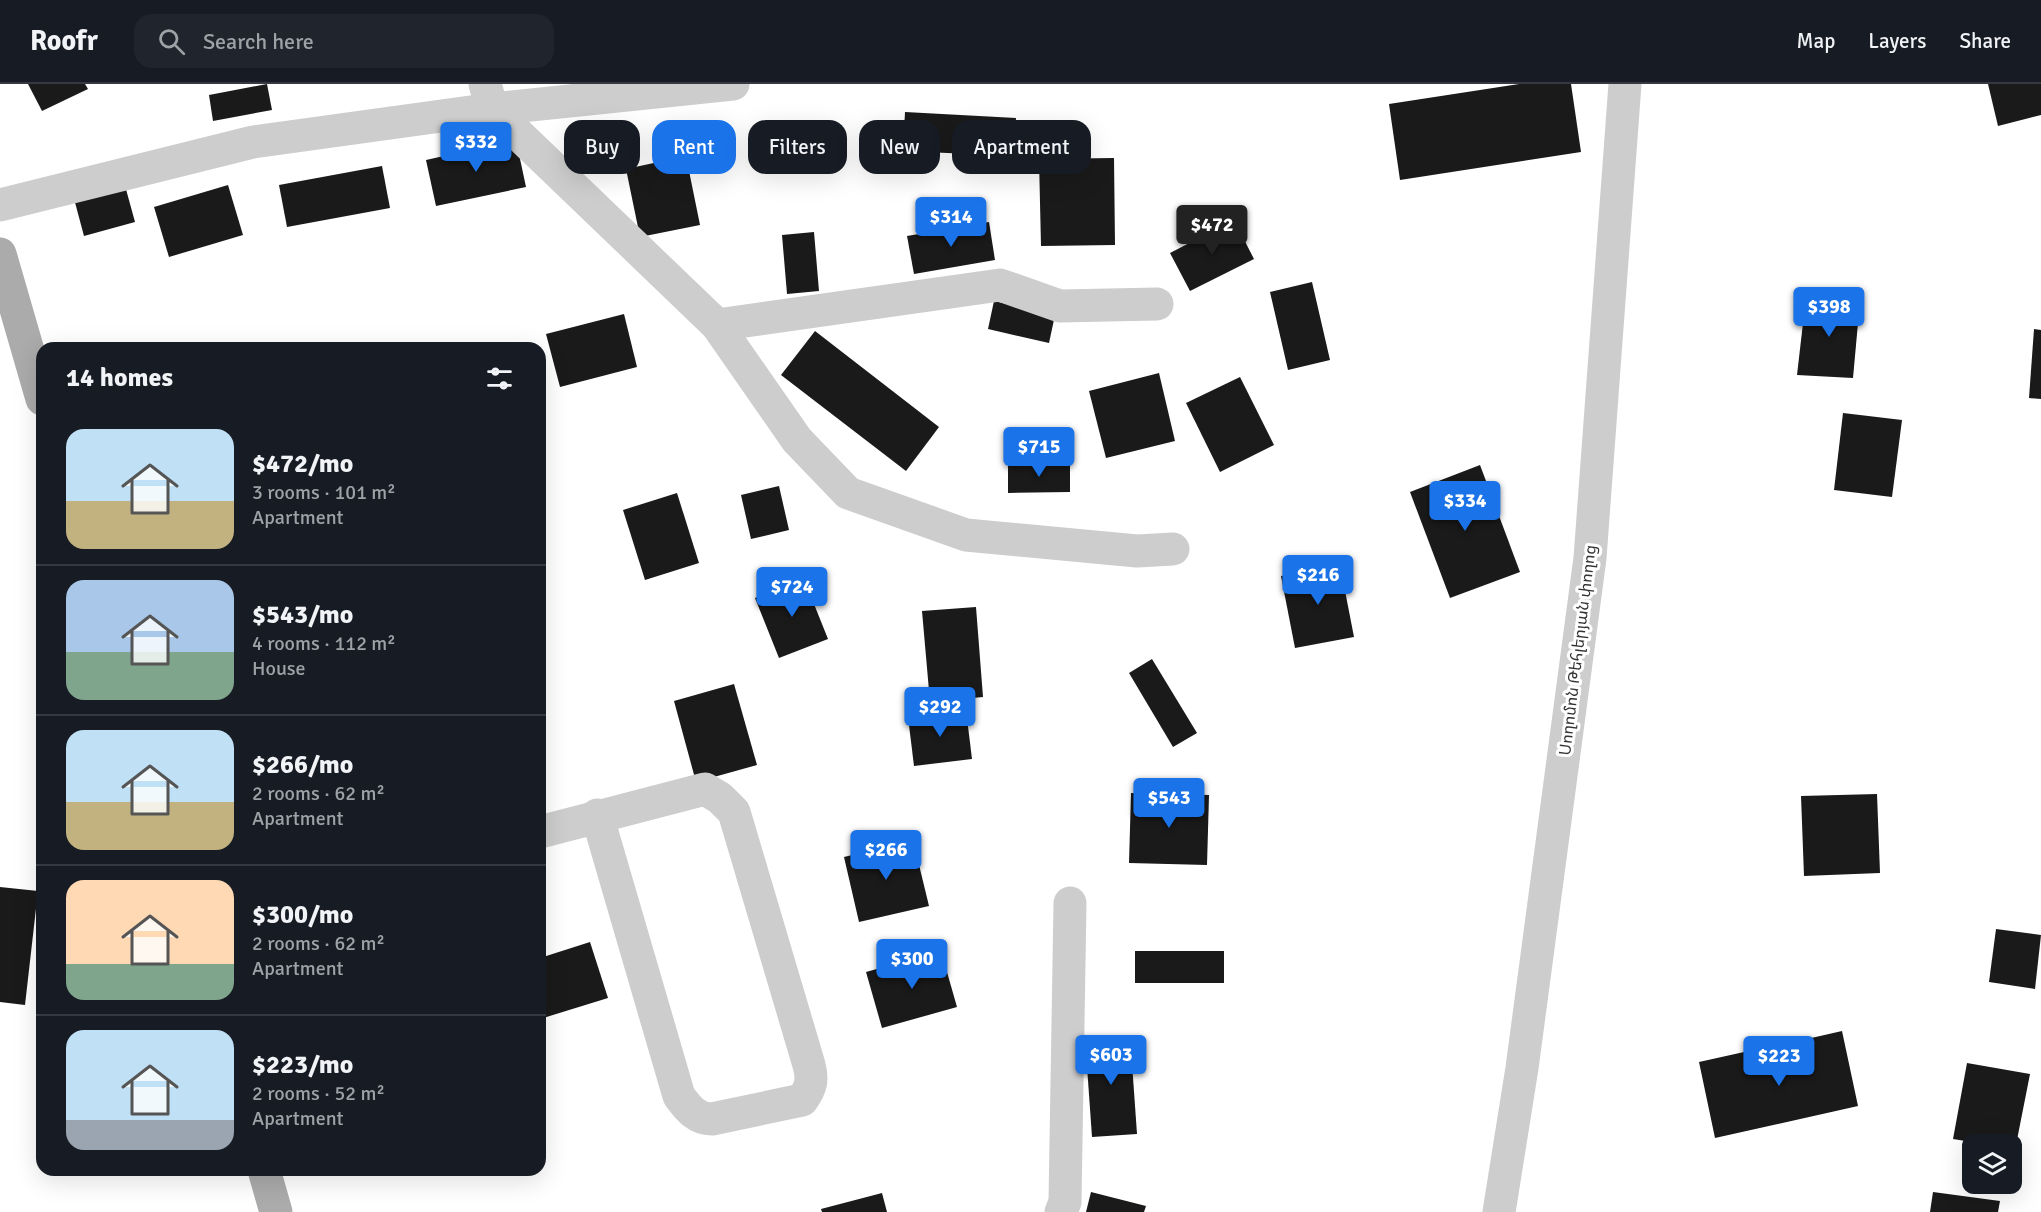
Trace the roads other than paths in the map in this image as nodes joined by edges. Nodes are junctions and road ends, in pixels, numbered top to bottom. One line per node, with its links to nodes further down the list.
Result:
1 (733, 84): 3 (street)
2 (1625, 84): 16 (street, Սողոմոն Թեհլերյան փողոց)
3 (488, 97): 4 (street); 7 (street)
4 (0, 205)
5 (0, 254): 8 (main road)
6 (1157, 304): 7 (street)
7 (717, 325): 9 (street)
8 (36, 378)
9 (1173, 549)
10 (597, 815): 10 (street); 11 (street)
11 (546, 830)
12 (1070, 903): 15 (street)
13 (266, 1176): 14 (main road)
14 (276, 1212)
15 (1061, 1212)
16 (1499, 1212)

